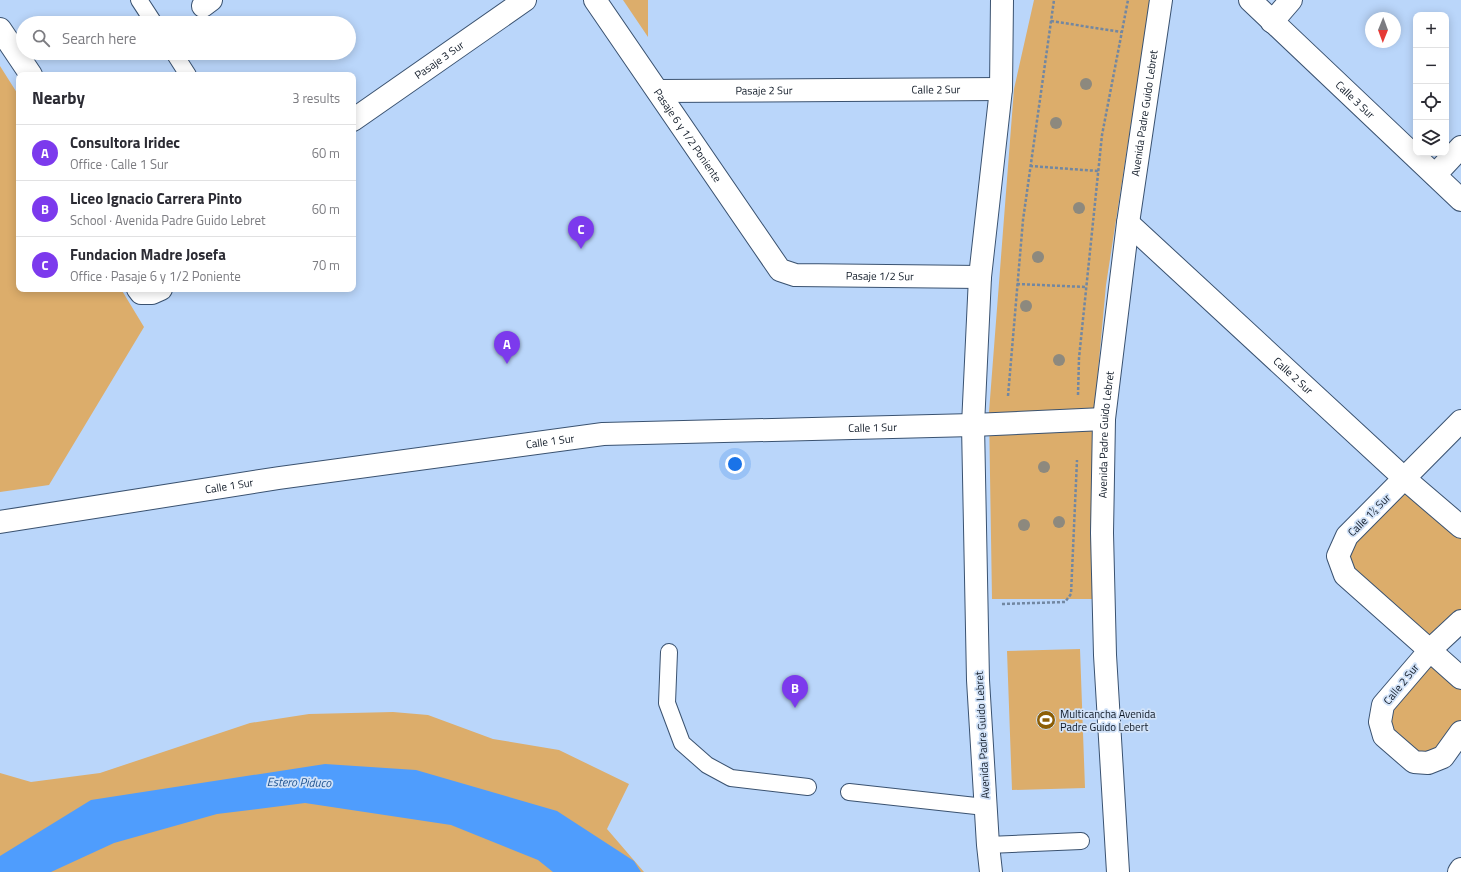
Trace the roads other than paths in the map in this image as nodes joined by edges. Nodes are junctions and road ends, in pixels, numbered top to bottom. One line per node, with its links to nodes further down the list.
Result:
1 (139, 0): 8 (lane)
2 (525, 0): 19 (street, Pasaje 3 Sur)
3 (595, 0): 18 (street, Pasaje 6 y 1/2 Poniente)
4 (1002, 0): 17 (street, Avenida Padre Guido Lebret)
5 (1161, 0): 23 (street, Avenida Padre Guido Lebret)
6 (1250, 0): 9 (street, Calle 3 Sur)
7 (1291, 0): 9 (street)
8 (149, 16)
9 (1272, 22): 21 (street, Calle 3 Sur)
10 (0, 29): 11 (street)
11 (16, 53)
12 (21, 60): 14 (street)
13 (178, 60): 15 (lane)
14 (29, 72)
15 (186, 72)
16 (870, 89): 17 (street, Calle 2 Sur); 18 (street, Pasaje 2 Sur)
17 (1001, 89): 25 (street, Avenida Padre Guido Lebret)
18 (658, 91): 24 (street, Pasaje 6 y 1/2 Poniente)
19 (356, 118)
20 (1461, 146): 21 (street)
21 (1434, 175): 22 (street, Calle 3 Sur)
22 (1461, 200)
23 (1128, 223): 28 (street, Avenida Padre Guido Lebret); 31 (street, Calle 2 Sur)
24 (780, 270): 25 (street, Pasaje 1/2 Sur)
25 (980, 277): 30 (street, Avenida Padre Guido Lebret)
26 (141, 292): 27 (street)
27 (154, 292)
28 (1104, 419): 30 (street, Calle 1 Sur); 46 (street, Avenida Padre Guido Lebret)
29 (1461, 421): 31 (street, Calle 1½ Sur)
30 (973, 425): 32 (street, Calle 1 Sur); 41 (street, Avenida Padre Guido Lebret)
31 (1406, 478): 33 (street, Calle 2 Sur); 35 (street, Calle 1½ Sur)
32 (0, 522)
33 (1461, 527)
34 (1461, 621): 35 (street, Calle 2 Sur)
35 (1431, 649): 37 (street, Calle 1½ Sur); 38 (street, Calle 2 Sur)
36 (669, 652): 39 (lane)
37 (1461, 678)
38 (1461, 732)
39 (808, 787)
40 (849, 792): 41 (lane)
41 (985, 807): 43 (street, Avenida Padre Guido Lebret)
42 (1081, 841): 43 (lane)
43 (988, 845): 45 (street, Avenida Padre Guido Lebret)
44 (1461, 869): 47 (street)
45 (991, 872)
46 (1118, 872)
47 (1459, 872)

